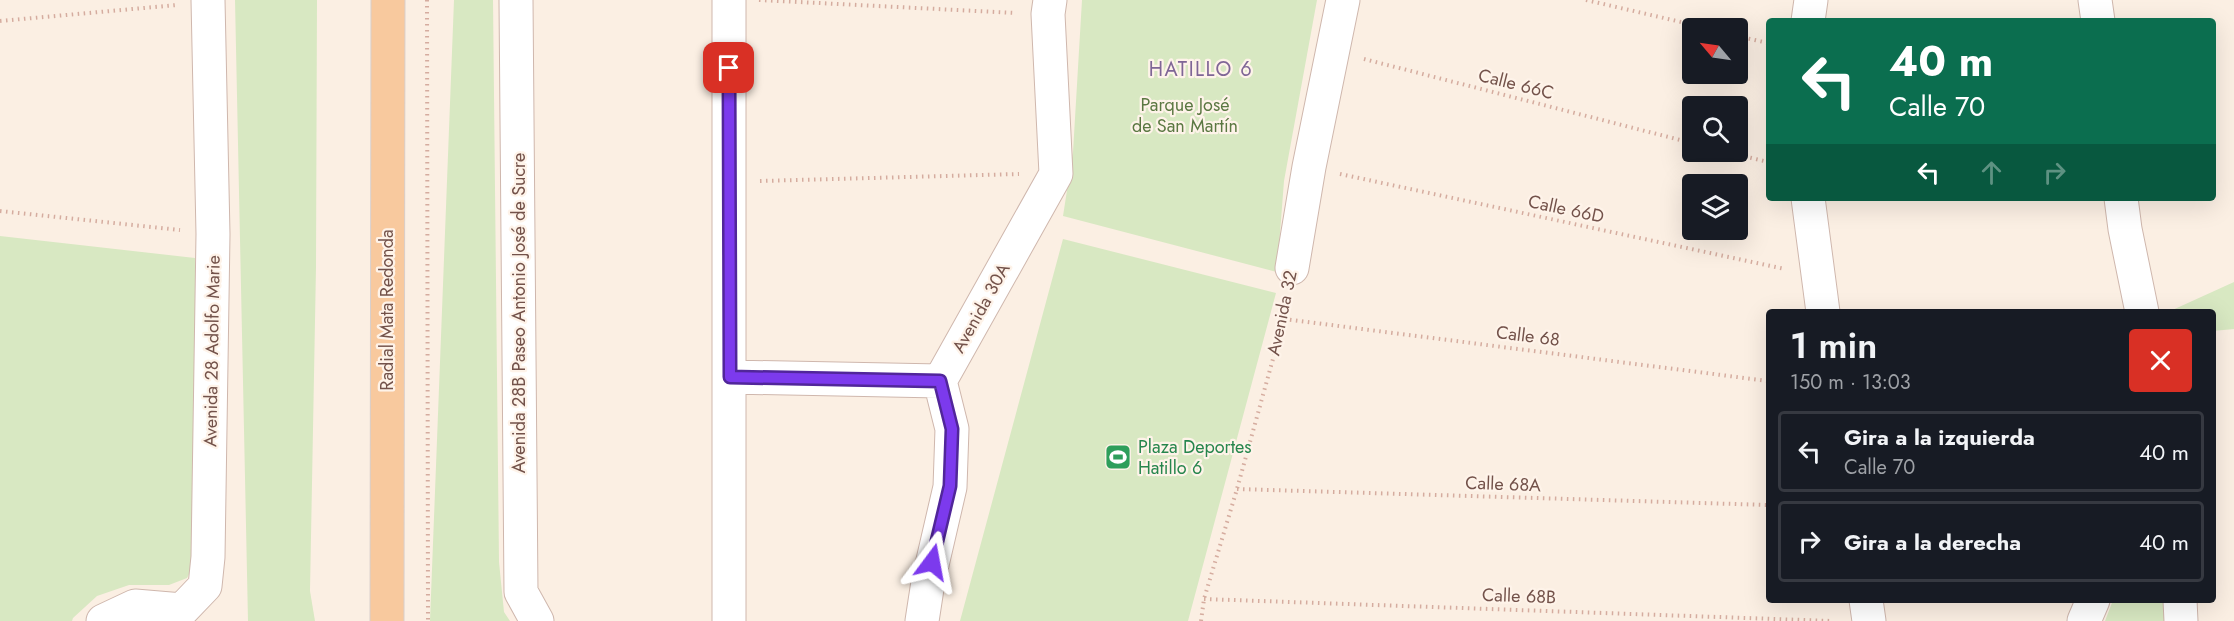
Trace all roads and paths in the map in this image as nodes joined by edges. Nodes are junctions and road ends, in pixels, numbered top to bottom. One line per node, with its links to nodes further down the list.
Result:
1 (388, 0): 44 (main road, Radial Mata Redonda)
2 (427, 0): 45 (path)
3 (516, 0): 46 (street, Avenida 28B Paseo Antonio José de Sucre)
4 (729, 0): 24 (street)
5 (753, 0): 11 (path)
6 (1343, 0): 18 (street, Avenida 32)
7 (1586, 0): 15 (path)
8 (1811, 0): 12 (street)
9 (2095, 0): 13 (street)
10 (208, 1): 14 (path); 28 (street, Avenida 28 Adolfo Marie)
11 (1049, 7): 23 (street)
12 (1808, 18)
13 (2098, 18)
14 (0, 21)
15 (1682, 22)
16 (1748, 38): 17 (path)
17 (1766, 43)
18 (1334, 52): 19 (path, Calle 66C); 22 (street, Avenida 32)
19 (1682, 140)
20 (1748, 157): 21 (path)
21 (1766, 162)
22 (1310, 167): 29 (street, Avenida 32); 30 (path, Calle 66D)
23 (1056, 174): 24 (path); 35 (street, Avenida 30A)
24 (729, 182): 34 (street)
25 (1808, 201): 30 (street)
26 (2121, 201): 32 (street)
27 (0, 211): 28 (path)
28 (213, 234): 43 (street, Avenida 28 Adolfo Marie)
29 (1292, 268): 33 (path, Avenida 32)
30 (1818, 276): 31 (street)
31 (1823, 309)
32 (2141, 309)
33 (1284, 319): 36 (path, Calle 68); 37 (path, Avenida 32)
34 (730, 377): 35 (street); 47 (street)
35 (940, 381): 48 (street)
36 (1766, 381)
37 (1238, 489): 38 (path, Calle 68A); 39 (path, Avenida 32)
38 (1766, 505)
39 (1204, 599): 49 (path, Avenida 32); 50 (path, Calle 68B)
40 (1866, 603): 51 (street)
41 (2092, 603): 52 (street)
42 (2180, 603): 53 (street)
43 (103, 621)
44 (387, 621)
45 (428, 621)
46 (537, 621)
47 (729, 621)
48 (922, 621)
49 (1201, 621)
50 (1832, 621)
51 (1869, 621)
52 (2084, 621)
53 (2181, 621)

